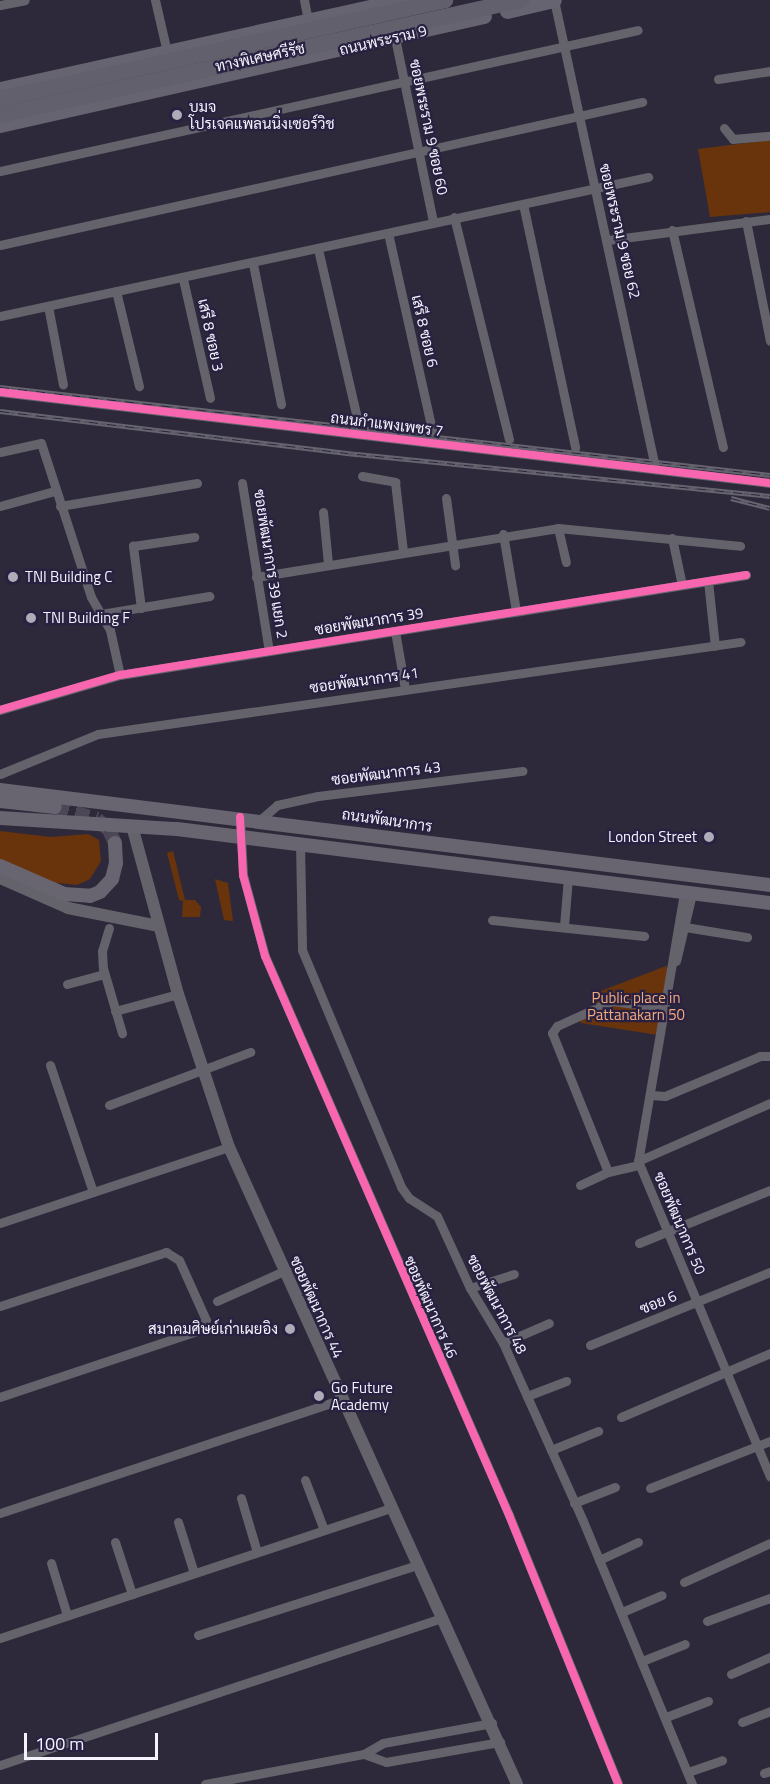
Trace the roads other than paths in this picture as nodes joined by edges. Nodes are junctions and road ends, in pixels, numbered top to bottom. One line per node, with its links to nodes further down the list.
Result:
1 (25, 0): 9 (street)
2 (155, 0): 14 (street)
3 (304, 0): 10 (street)
4 (403, 0): 8 (main road)
5 (445, 0): 19 (highway, ทางพิเศษศรีรัช)
6 (520, 0): 21 (highway, ทางพิเศษศรีรัช)
7 (554, 0): 12 (main road, ถนนพระราม 9); 13 (street, ซอยพระราม 9 ซอย 62)
8 (384, 2): 10 (main road)
9 (0, 5)
10 (308, 21): 14 (main road)
11 (638, 30): 13 (street)
12 (395, 38): 17 (street, ซอยพระราม 9 ซอย 60); 23 (main road, ถนนพระราม 9)
13 (563, 46): 17 (street); 22 (street, ซอยพระราม 9 ซอย 62)
14 (167, 52): 18 (main road)
15 (770, 71): 16 (street)
16 (718, 79)
17 (404, 84): 26 (street, ซอยพระราม 9 ซอย 60); 27 (street)
18 (0, 89)
19 (0, 99)
20 (642, 102): 22 (street)
21 (0, 115)
22 (579, 116): 26 (street); 29 (street, ซอยพระราม 9 ซอย 62)
23 (0, 125)
24 (724, 128): 25 (street)
25 (770, 136)
26 (418, 151): 34 (street, ซอยพระราม 9 ซอย 60); 38 (street)
27 (0, 171)
28 (648, 177): 29 (street)
29 (594, 188): 30 (street); 37 (street, ซอยพระราม 9 ซอย 62)
30 (523, 204): 31 (street); 54 (street)
31 (454, 217): 34 (street); 53 (street)
32 (770, 219): 33 (street)
33 (746, 221): 35 (street); 45 (street)
34 (433, 222): 36 (street)
35 (672, 230): 37 (street); 55 (street)
36 (388, 233): 39 (street); 52 (street, เสรี 8 ซอย 6)
37 (608, 240): 57 (street, ซอยพระราม 9 ซอย 62)
38 (0, 245)
39 (318, 249): 40 (street); 51 (street)
40 (253, 264): 41 (street); 50 (street)
41 (183, 279): 42 (street); 49 (street, เสรี 8 ซอย 3)
42 (116, 291): 43 (street); 47 (street)
43 (48, 306): 44 (street); 46 (street)
44 (0, 316)
45 (770, 341)
46 (63, 385)
47 (139, 386)
48 (0, 392): 57 (street, ถนนกำแพงเพชร 7)
49 (210, 398)
50 (281, 404)
51 (358, 422)
52 (433, 435)
53 (509, 439)
54 (575, 447)
55 (723, 447)
56 (0, 452): 62 (street)
57 (655, 470): 61 (street, ถนนกำแพงเพชร 7)
58 (362, 476): 73 (street)
59 (197, 483): 65 (street)
60 (242, 483): 78 (street, ซอยพัฒนาการ 39 แยก 2)
61 (770, 483)
62 (55, 491): 64 (street); 65 (street)
63 (446, 498): 71 (street)
64 (0, 506)
65 (60, 506): 84 (street)
66 (323, 512): 75 (street)
67 (558, 528): 68 (street); 70 (street); 74 (street)
68 (503, 534): 71 (street); 83 (street)
69 (194, 537): 82 (street)
70 (672, 538): 72 (street); 80 (street)
71 (449, 543): 73 (street); 76 (street)
72 (740, 546)
73 (403, 552): 75 (street)
74 (566, 562)
75 (328, 564): 78 (street)
76 (455, 565)
77 (746, 575): 79 (street, ซอยพัฒนาการ 39)
78 (256, 577): 88 (street, ซอยพัฒนาการ 39 แยก 2)
79 (708, 581): 80 (street, ซอยพัฒนาการ 39); 87 (street)
80 (682, 585): 83 (street, ซอยพัฒนาการ 39)
81 (210, 596): 82 (street)
82 (141, 608): 84 (street)
83 (516, 612): 85 (street, ซอยพัฒนาการ 39)
84 (101, 614): 89 (street)
85 (395, 631): 88 (street, ซอยพัฒนาการ 39); 90 (street)
86 (740, 642): 87 (street, ซอยพัฒนาการ 41)
87 (715, 646): 90 (street, ซอยพัฒนาการ 41)
88 (269, 651): 89 (street, ซอยพัฒนาการ 39)
89 (120, 675): 91 (street, ซอยพัฒนาการ 39)
90 (405, 689): 93 (street, ซอยพัฒนาการ 41)
91 (0, 710)
92 (522, 771): 99 (street, ซอยพัฒนาการ 43)
93 (0, 774)
94 (0, 790): 97 (main road, ถนนพัฒนาการ)
95 (0, 801): 96 (main road)
96 (55, 807)
97 (240, 817): 99 (main road, ถนนพัฒนาการ); 101 (street, ซอยพัฒนาการ 46)
98 (0, 818): 100 (main road)
99 (260, 820): 107 (main road, ถนนพัฒนาการ)
100 (132, 826): 101 (main road); 111 (street, ซอยพัฒนาการ 44)
101 (238, 836): 103 (main road); 206 (street, ซอยพัฒนาการ 46)
102 (115, 843): 104 (main road)
103 (300, 843): 105 (main road); 143 (street, ซอยพัฒนาการ 48)
104 (0, 866)
105 (568, 877): 108 (main road); 112 (street)
106 (0, 878): 111 (street)
107 (770, 885)
108 (688, 894): 109 (main road); 113 (street, ซอยพัฒนาการ 50); 117 (street, ซอยพัฒนาการ 50)
109 (770, 903)
110 (492, 920): 112 (street)
111 (159, 926): 120 (street, ซอยพัฒนาการ 44)
112 (564, 926): 115 (street)
113 (685, 927): 116 (street); 117 (street, ซอยพัฒนาการ 50)
114 (109, 928): 118 (street)
115 (644, 936)
116 (747, 937)
117 (672, 968): 121 (street, ซอยพัฒนาการ 50)
118 (104, 974): 119 (street); 122 (street)
119 (67, 984)
120 (178, 994): 122 (street); 127 (street, ซอยพัฒนาการ 44)
121 (664, 1008): 128 (street, ซอยพัฒนาการ 50); 133 (street)
122 (115, 1011): 123 (street)
123 (122, 1033)
124 (250, 1052): 127 (street)
125 (770, 1056): 128 (street)
126 (50, 1065): 136 (street)
127 (202, 1070): 130 (street); 131 (street, ซอยพัฒนาการ 44)
128 (650, 1095): 132 (street, ซอยพัฒนาการ 50)
129 (770, 1103): 132 (street)
130 (109, 1105)
131 (229, 1147): 136 (street); 140 (street, ซอยพัฒนาการ 44)
132 (639, 1163): 133 (street); 138 (street, ซอยพัฒนาการ 50)
133 (608, 1172): 134 (street)
134 (580, 1185)
135 (770, 1190): 138 (street)
136 (93, 1192): 137 (street)
137 (0, 1223)
138 (668, 1232): 139 (street); 145 (street, ซอยพัฒนาการ 50)
139 (639, 1243)
140 (286, 1270): 144 (street); 155 (street, ซอยพัฒนาการ 44)
141 (770, 1272): 145 (street, ซอย 6)
142 (514, 1274): 143 (street)
143 (470, 1288): 148 (street, ซอยพัฒนาการ 48)
144 (217, 1301)
145 (697, 1303): 149 (street, ซอย 6); 151 (street, ซอยพัฒนาการ 50)
146 (0, 1306): 154 (street)
147 (549, 1323): 148 (street)
148 (502, 1343): 153 (street, ซอยพัฒนาการ 48)
149 (590, 1345)
150 (770, 1353): 151 (street)
151 (726, 1372): 156 (street); 159 (street, ซอยพัฒนาการ 50)
152 (566, 1381): 153 (street)
153 (527, 1396): 160 (street, ซอยพัฒนาการ 48)
154 (0, 1397)
155 (342, 1399): 167 (street, ซอยพัฒนาการ 44); 168 (street)
156 (621, 1417)
157 (598, 1431): 160 (street)
158 (770, 1441): 159 (street)
159 (758, 1447): 161 (street, ซอยพัฒนาการ 50); 164 (street)
160 (550, 1450): 166 (street, ซอยพัฒนาการ 48)
161 (770, 1476)
162 (305, 1480): 170 (street)
163 (615, 1487): 166 (street)
164 (650, 1488)
165 (241, 1498): 174 (street)
166 (574, 1503): 175 (street, ซอยพัฒนาการ 48)
167 (393, 1507): 170 (street); 177 (street, ซอยพัฒนาการ 44)
168 (0, 1513)
169 (178, 1522): 178 (street)
170 (324, 1530): 174 (street)
171 (115, 1542): 180 (street)
172 (638, 1542): 175 (street)
173 (770, 1543): 179 (street)
174 (257, 1552): 178 (street)
175 (599, 1560): 183 (street, ซอยพัฒนาการ 48)
176 (51, 1563): 184 (street)
177 (417, 1564): 185 (street, ซอยพัฒนาการ 44); 188 (street)
178 (194, 1573): 180 (street)
179 (684, 1582)
180 (132, 1594): 184 (street)
181 (662, 1595): 183 (street)
182 (770, 1598): 186 (street)
183 (622, 1612): 191 (street, ซอยพัฒนาการ 48)
184 (67, 1615): 187 (street)
185 (443, 1618): 197 (street, ซอยพัฒนาการ 44); 201 (street)
186 (707, 1621)
187 (1, 1634)
188 (198, 1635)
189 (685, 1644): 191 (street)
190 (770, 1657): 192 (street)
191 (642, 1661): 195 (street, ซอยพัฒนาการ 48)
192 (731, 1674)
193 (708, 1701): 195 (street)
194 (770, 1711): 196 (street)
195 (666, 1717): 202 (street, ซอยพัฒนาการ 48)
196 (742, 1722)
197 (492, 1723): 198 (street, ซอยพัฒนาการ 44); 199 (street)
198 (500, 1742): 199 (street); 205 (street, ซอยพัฒนาการ 44)
199 (364, 1754): 203 (street)
200 (722, 1760): 202 (street)
201 (0, 1765)
202 (687, 1772): 207 (street, ซอยพัฒนาการ 48)
203 (231, 1781): 204 (street)
204 (205, 1784)
205 (517, 1784)
206 (618, 1784)
207 (692, 1784)

